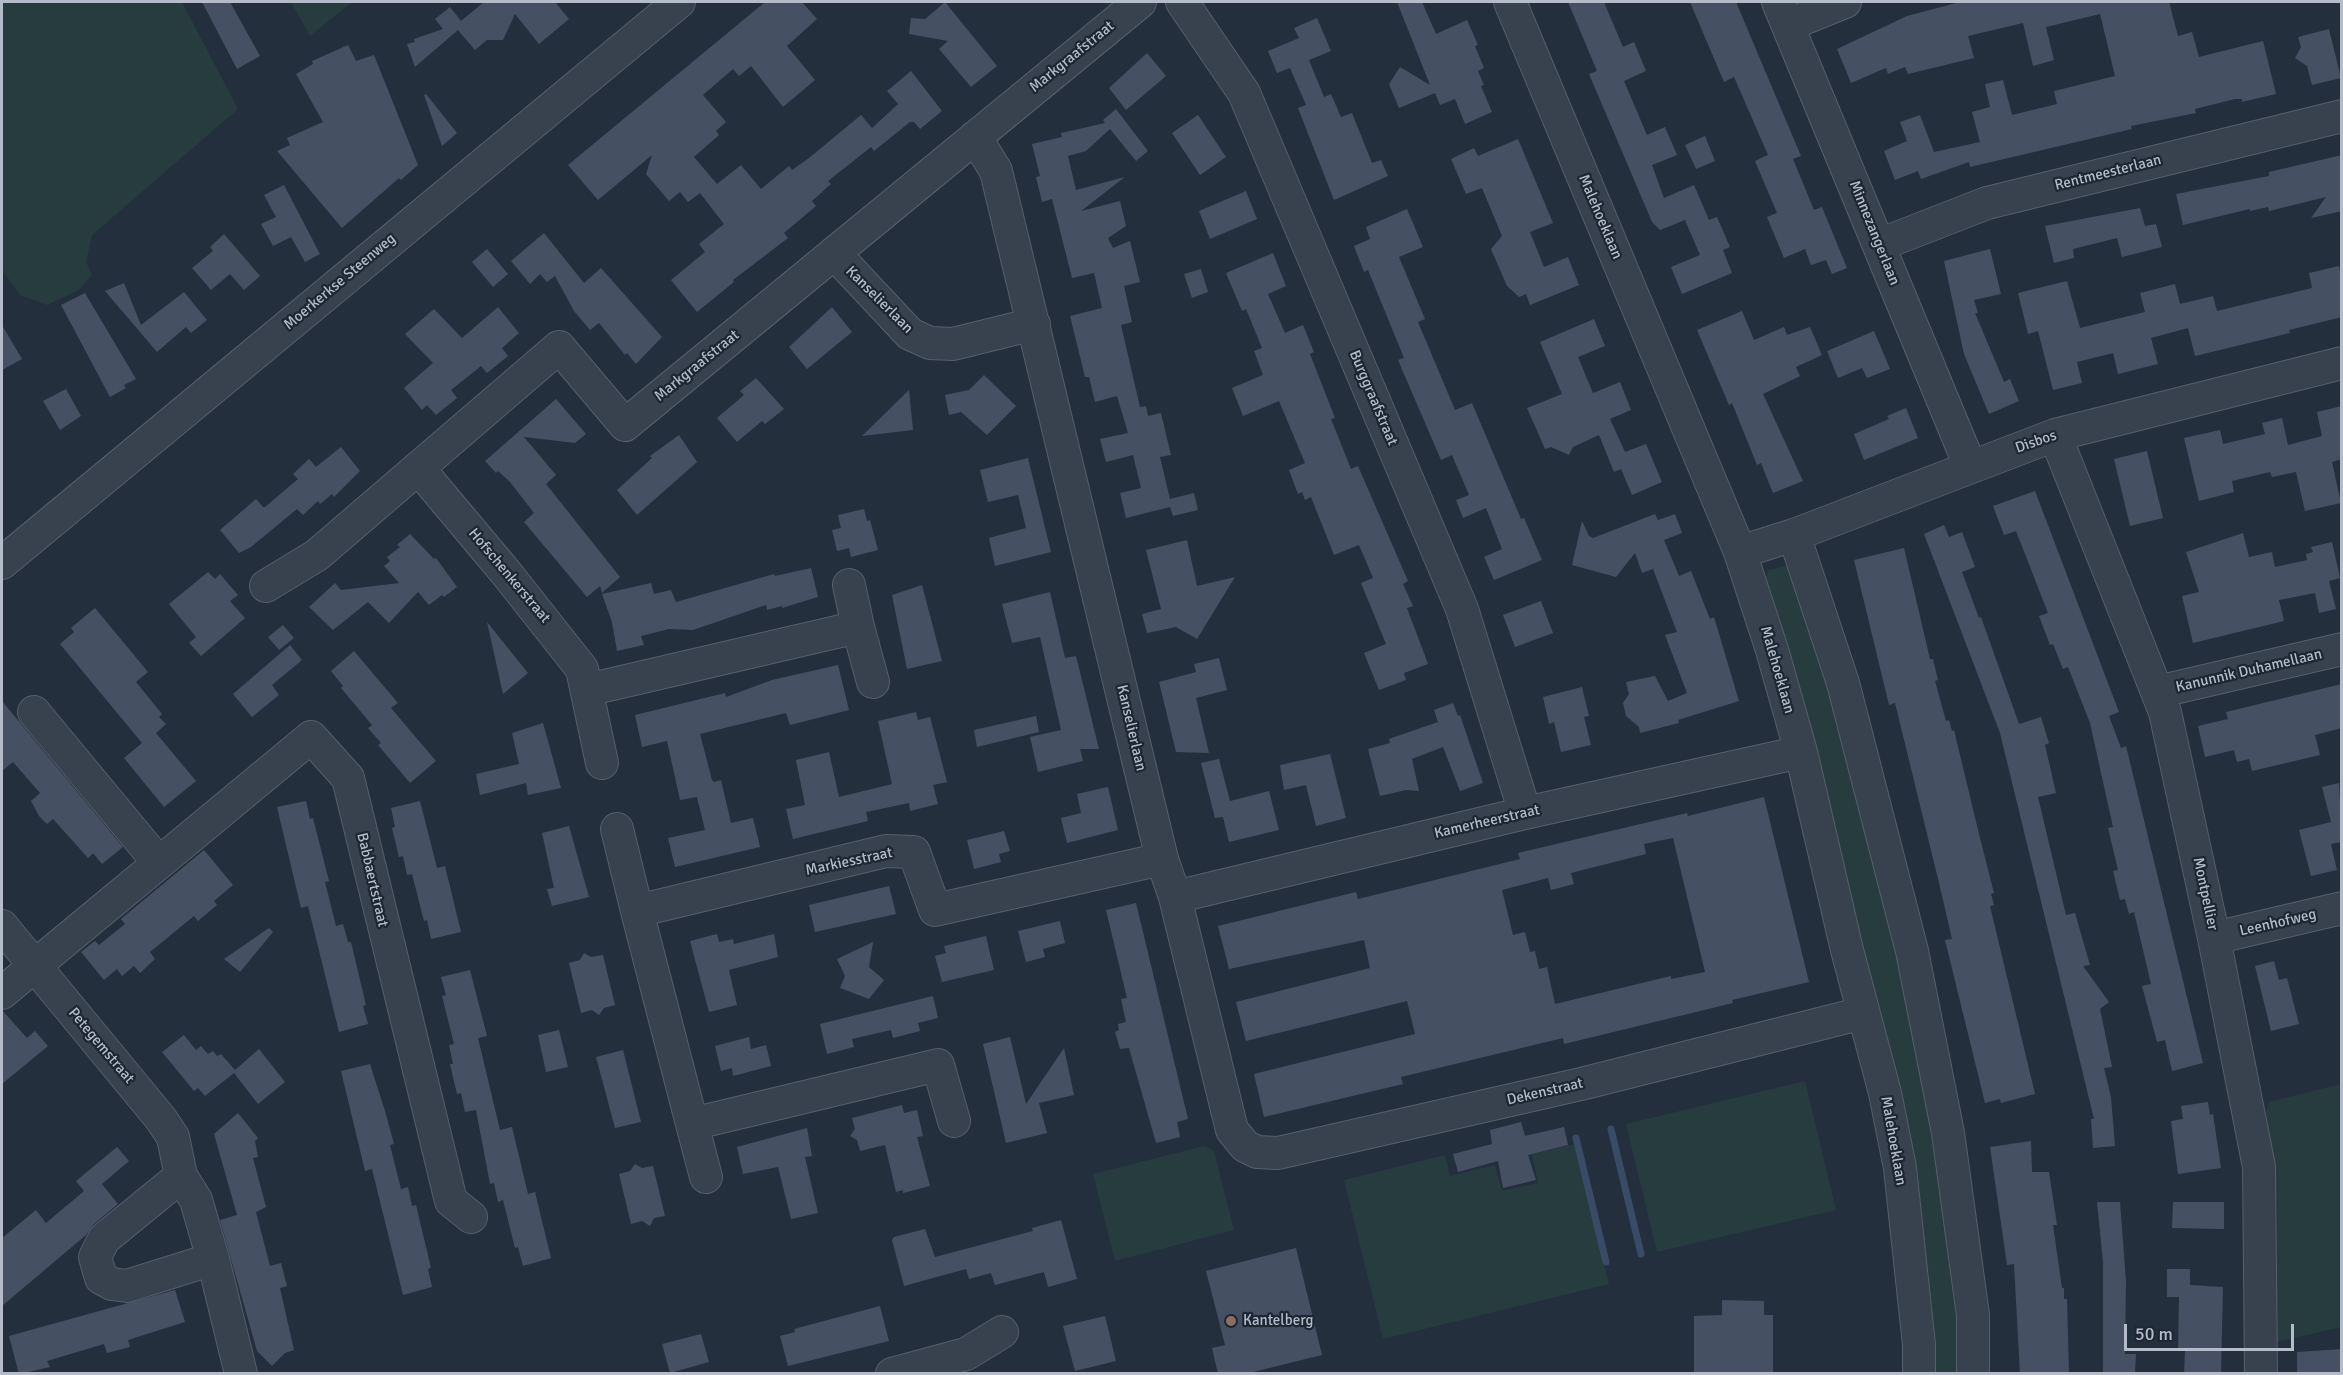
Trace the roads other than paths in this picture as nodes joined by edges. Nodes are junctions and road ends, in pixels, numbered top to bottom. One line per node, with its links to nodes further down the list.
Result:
1 (679, 2): 18 (street, Moerkerkse Steenweg)
2 (1140, 2): 8 (street, Markgraafstraat)
3 (1182, 2): 29 (street, Burggraafstraat)
4 (1510, 2): 17 (street, Malehoeklaan)
5 (1845, 2): 6 (street)
6 (1783, 13): 9 (street, Minnezangerlaan)
7 (2342, 116): 9 (street, Rentmeesterlaan)
8 (975, 137): 10 (street, Markgraafstraat); 11 (street, Kanselierlaan)
9 (1879, 245): 14 (street, Minnezangerlaan)
10 (834, 253): 11 (street, Kanselierlaan); 15 (street, Markgraafstraat)
11 (1034, 324): 31 (street, Kanselierlaan)
12 (2342, 363): 13 (street, Disbos)
13 (2055, 435): 14 (street, Disbos); 25 (street, Montpellier)
14 (1970, 466): 16 (street, Disbos)
15 (418, 469): 20 (street, Markgraafstraat); 24 (street, Hofschenkerstraat)
16 (1794, 535): 17 (street, Disbos); 52 (street)
17 (1740, 552): 27 (street, Malehoeklaan)
18 (2, 564)
19 (849, 585): 21 (street)
20 (266, 586)
21 (858, 627): 23 (street); 24 (street)
22 (2342, 649): 25 (street, Kanunnik Duhamellaan)
23 (873, 681)
24 (586, 690): 28 (street, Hofschenkerstraat)
25 (2157, 692): 37 (street, Montpellier)
26 (34, 712): 32 (street)
27 (1801, 752): 29 (street, Kamerheerstraat); 40 (street, Malehoeklaan)
28 (602, 763)
29 (1525, 813): 33 (street, Kamerheerstraat)
30 (617, 829): 35 (street)
31 (1162, 859): 33 (street, Kanselierlaan); 35 (street, Markiesstraat)
32 (159, 863): 38 (street, Babbaertstraat); 46 (street, Babbaertstraat)
33 (1174, 897): 43 (street, Kanselierlaan)
34 (2342, 908): 37 (street, Leenhofweg)
35 (637, 911): 42 (street)
36 (2, 926): 38 (street, Petegemstraat)
37 (2214, 938): 53 (street, Montpellier)
38 (34, 966): 39 (street, Babbaertstraat); 44 (street, Petegemstraat)
39 (2, 993)
40 (1863, 1012): 43 (street, Dekenstraat); 51 (street, Malehoeklaan)
41 (954, 1121): 42 (street)
42 (692, 1124): 45 (street)
43 (1232, 1130)
44 (181, 1176): 47 (street, Petegemstraat); 47 (street)
45 (705, 1177)
46 (471, 1217)
47 (213, 1259): 49 (street, Petegemstraat)
48 (1002, 1332): 50 (street)
49 (241, 1374)
50 (892, 1374)
51 (1918, 1374)
52 (1973, 1374)
53 (2261, 1374)

